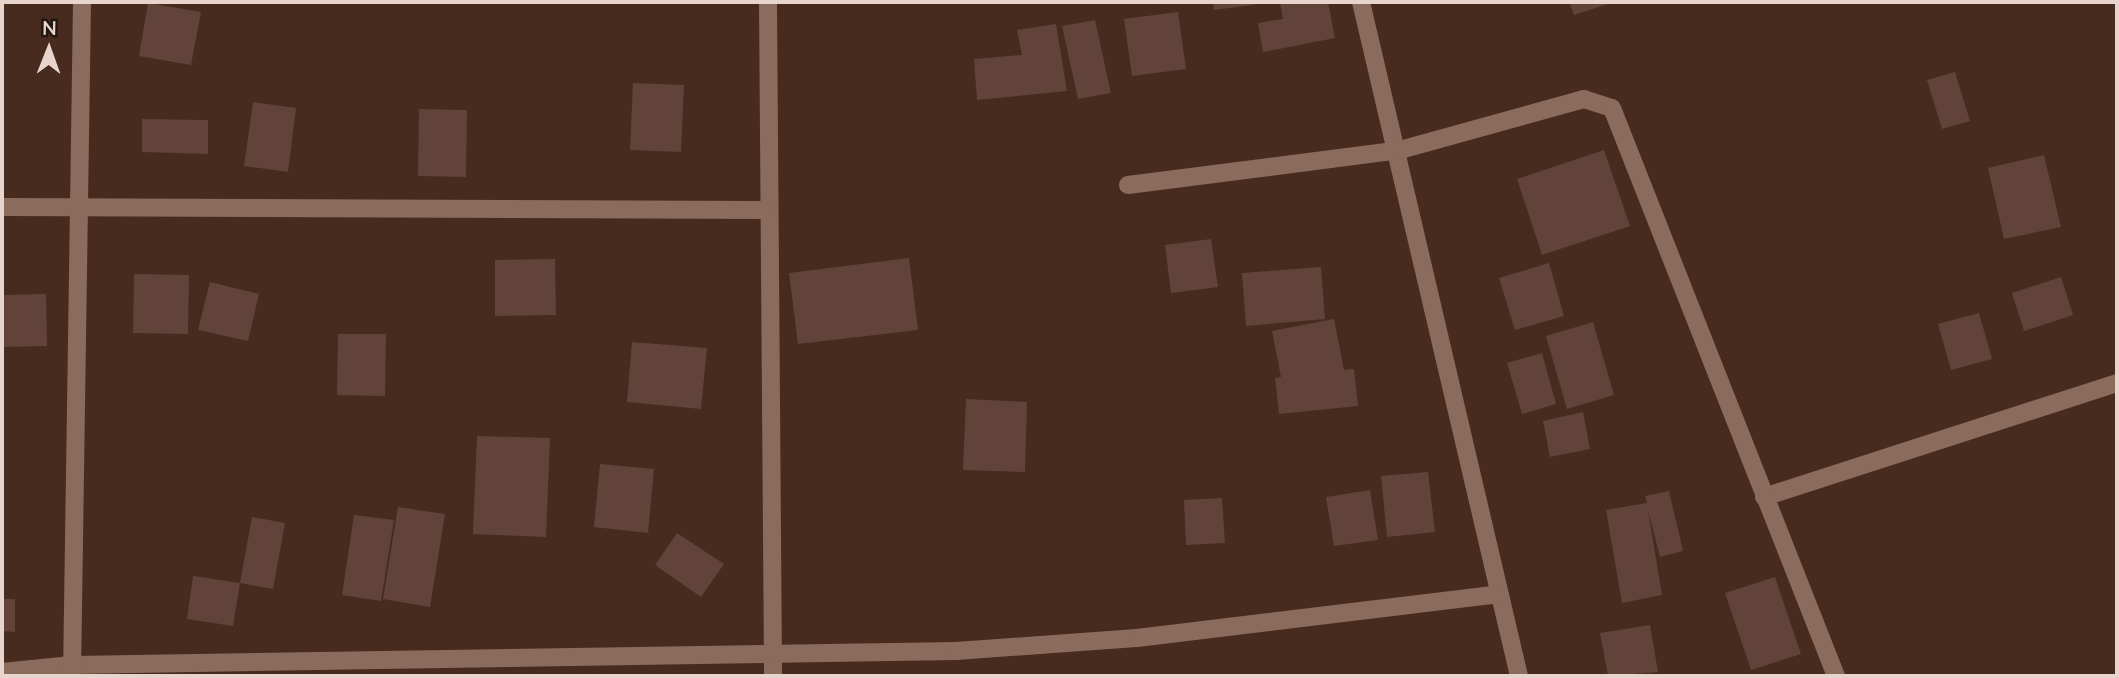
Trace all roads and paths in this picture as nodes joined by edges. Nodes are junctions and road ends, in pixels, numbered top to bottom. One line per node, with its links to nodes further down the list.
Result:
1 (82, 2): 7 (street)
2 (768, 2): 8 (street)
3 (1361, 2): 4 (street)
4 (1400, 150): 5 (street); 10 (street); 11 (street)
5 (1128, 186)
6 (2, 207): 7 (street)
7 (78, 208): 8 (street); 14 (street)
8 (767, 210): 12 (street)
9 (2117, 383): 10 (street)
10 (1764, 497): 18 (street)
11 (1499, 594): 12 (street); 17 (street)
12 (772, 656): 13 (street); 16 (street)
13 (274, 669): 14 (street)
14 (72, 671): 15 (street)
15 (2, 672)
16 (773, 676)
17 (1519, 676)
18 (1836, 676)

